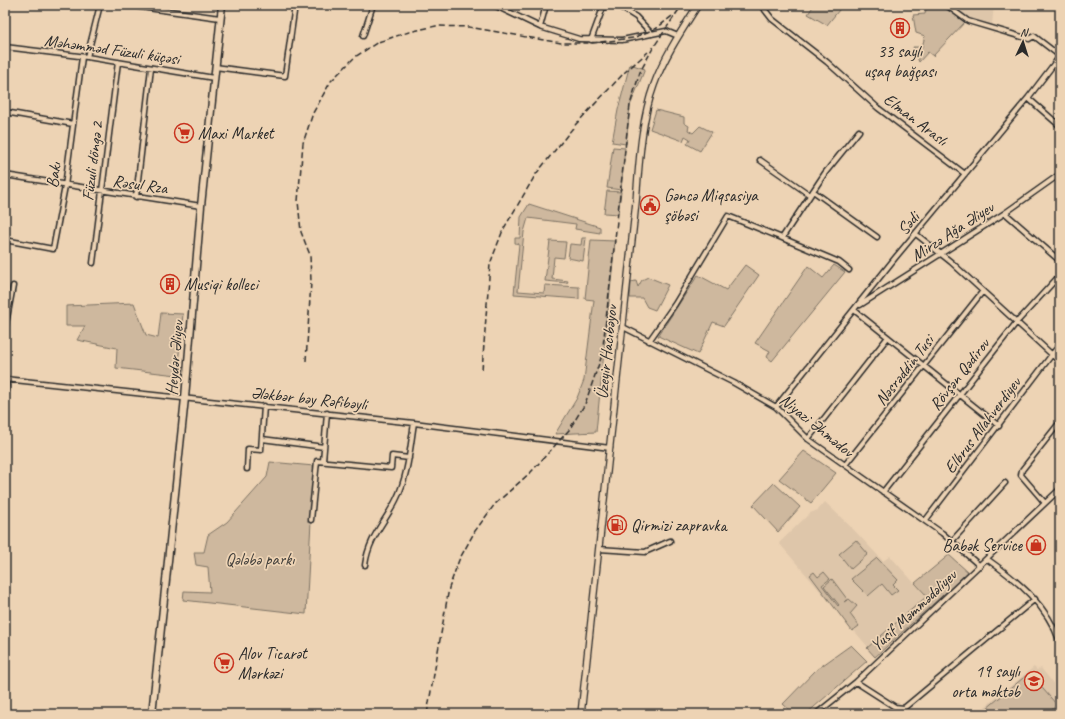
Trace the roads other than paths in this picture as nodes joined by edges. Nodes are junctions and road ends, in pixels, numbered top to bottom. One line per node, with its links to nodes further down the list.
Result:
1 (100, 5): 22 (street)
2 (126, 5): 13 (street)
3 (222, 5): 13 (main road, Heydər Əliyev)
4 (295, 5): 24 (street)
5 (373, 5): 16 (street)
6 (494, 5): 14 (street)
7 (546, 5): 14 (street)
8 (604, 5): 18 (street)
9 (617, 5): 15 (street)
10 (698, 5): 17 (main road, Üzeyir Hacıbəyov)
11 (764, 5): 33 (street, Elman Araslı)
12 (946, 5): 20 (street)
13 (220, 18): 24 (main road, Heydər Əliyev)
14 (540, 27): 18 (street)
15 (652, 34): 17 (street); 18 (street)
16 (363, 36)
17 (678, 36): 55 (main road, Üzeyir Hacıbəyov)
18 (591, 40)
19 (5, 47): 21 (street, Məhəmməd Füzuli küçəsi)
20 (1060, 56): 27 (street, Sədi)
21 (82, 57): 22 (street, Məhəmməd Füzuli küçəsi); 29 (street, Bakı)
22 (87, 57): 23 (street, Məhəmməd Füzuli küçəsi)
23 (118, 62): 25 (street, Məhəmməd Füzuli küçəsi); 37 (street, Füzuli döngə 2)
24 (216, 67): 26 (main road, Heydər Əliyev)
25 (151, 68): 26 (street, Məhəmməd Füzuli küçəsi); 39 (street)
26 (214, 78): 40 (main road, Heydər Əliyev)
27 (1028, 98): 30 (street); 33 (street, Sədi)
28 (5, 112): 29 (street)
29 (73, 124): 36 (street, Bakı)
30 (1060, 126)
31 (858, 131): 38 (street)
32 (760, 160): 38 (street)
33 (966, 174): 42 (street, Sədi)
34 (1060, 174): 41 (street, Mirzə Ağa Əliyev)
35 (5, 175): 36 (street, Rəsul Rza)
36 (65, 186): 37 (street, Rəsul Rza); 45 (street, Bakı)
37 (101, 192): 39 (street, Rəsul Rza); 48 (street, Füzuli döngə 2)
38 (811, 193): 43 (street); 44 (street)
39 (136, 197): 40 (street, Rəsul Rza)
40 (201, 206): 66 (main road, Heydər Əliyev)
41 (1005, 213): 46 (street, Mirzə Ağa Əliyev); 47 (street)
42 (916, 234): 46 (street); 53 (street, Sədi)
43 (877, 237)
44 (782, 238): 49 (street); 58 (street)
45 (5, 240)
46 (942, 254): 52 (street); 53 (street, Mirzə Ağa Əliyev)
47 (1060, 261)
48 (93, 263)
49 (849, 270)
50 (1060, 275): 54 (street, Rövşən Qədirov)
51 (13, 286): 56 (street)
52 (982, 292): 54 (street); 62 (street, Nəsrəddin Tusi)
53 (855, 308): 57 (street); 68 (street, Sədi)
54 (1016, 323): 60 (street); 64 (street, Rövşən Qədirov)
55 (623, 327): 58 (street, Niyazi Əhmədov); 76 (main road, Üzeyir Hacıbəyov)
56 (5, 329)
57 (888, 337): 62 (street); 74 (street)
58 (649, 341): 68 (street, Niyazi Əhmədov)
59 (1060, 344): 60 (street, Elbrus Allahverdiyev)
60 (1051, 354): 61 (street); 72 (street, Elbrus Allahverdiyev)
61 (1060, 362)
62 (924, 366): 64 (street); 79 (street, Nəsrəddin Tusi)
63 (6, 379): 65 (street); 66 (street, Ələkbər bəy Rəfibəyli)
64 (959, 395): 72 (street); 83 (street, Rövşən Qədirov)
65 (5, 398)
66 (185, 398): 67 (street, Ələkbər bəy Rəfibəyli); 96 (main road, Heydər Əliyev)
67 (264, 406): 69 (street, Ələkbər bəy Rəfibəyli); 73 (street)
68 (776, 408): 74 (street, Niyazi Əhmədov)
69 (327, 413): 71 (street, Ələkbər bəy Rəfibəyli); 75 (street)
70 (1060, 422): 84 (street)
71 (414, 423): 76 (street, Ələkbər bəy Rəfibəyli); 77 (street)
72 (998, 426): 86 (street, Elbrus Allahverdiyev)
73 (262, 439): 75 (street); 80 (street)
74 (808, 439): 79 (street, Niyazi Əhmədov)
75 (324, 447): 78 (street)
76 (610, 448): 89 (main road, Üzeyir Hacıbəyov)
77 (409, 458): 78 (street); 91 (street)
78 (322, 461): 85 (street)
79 (845, 465): 83 (street, Niyazi Əhmədov)
80 (247, 469)
81 (1006, 483): 88 (street)
82 (1060, 490): 84 (street, Yusif Məmmədəliyev)
83 (883, 492): 86 (street, Niyazi Əhmədov)
84 (1046, 503): 90 (street, Yusif Məmmədəliyev)
85 (312, 520)
86 (925, 521): 88 (street, Niyazi Əhmədov)
87 (670, 541): 89 (street)
88 (952, 542): 92 (street, Niyazi Əhmədov)
89 (599, 549): 97 (main road, Üzeyir Hacıbəyov)
90 (987, 559): 92 (street, Yusif Məmmədəliyev); 93 (street)
91 (364, 565)
92 (980, 566): 95 (street, Yusif Məmmədəliyev)
93 (1035, 599): 94 (street); 95 (street)
94 (1060, 642)
95 (856, 682): 98 (street, Yusif Məmmədəliyev)
96 (152, 714)
97 (581, 714)
98 (816, 714)

